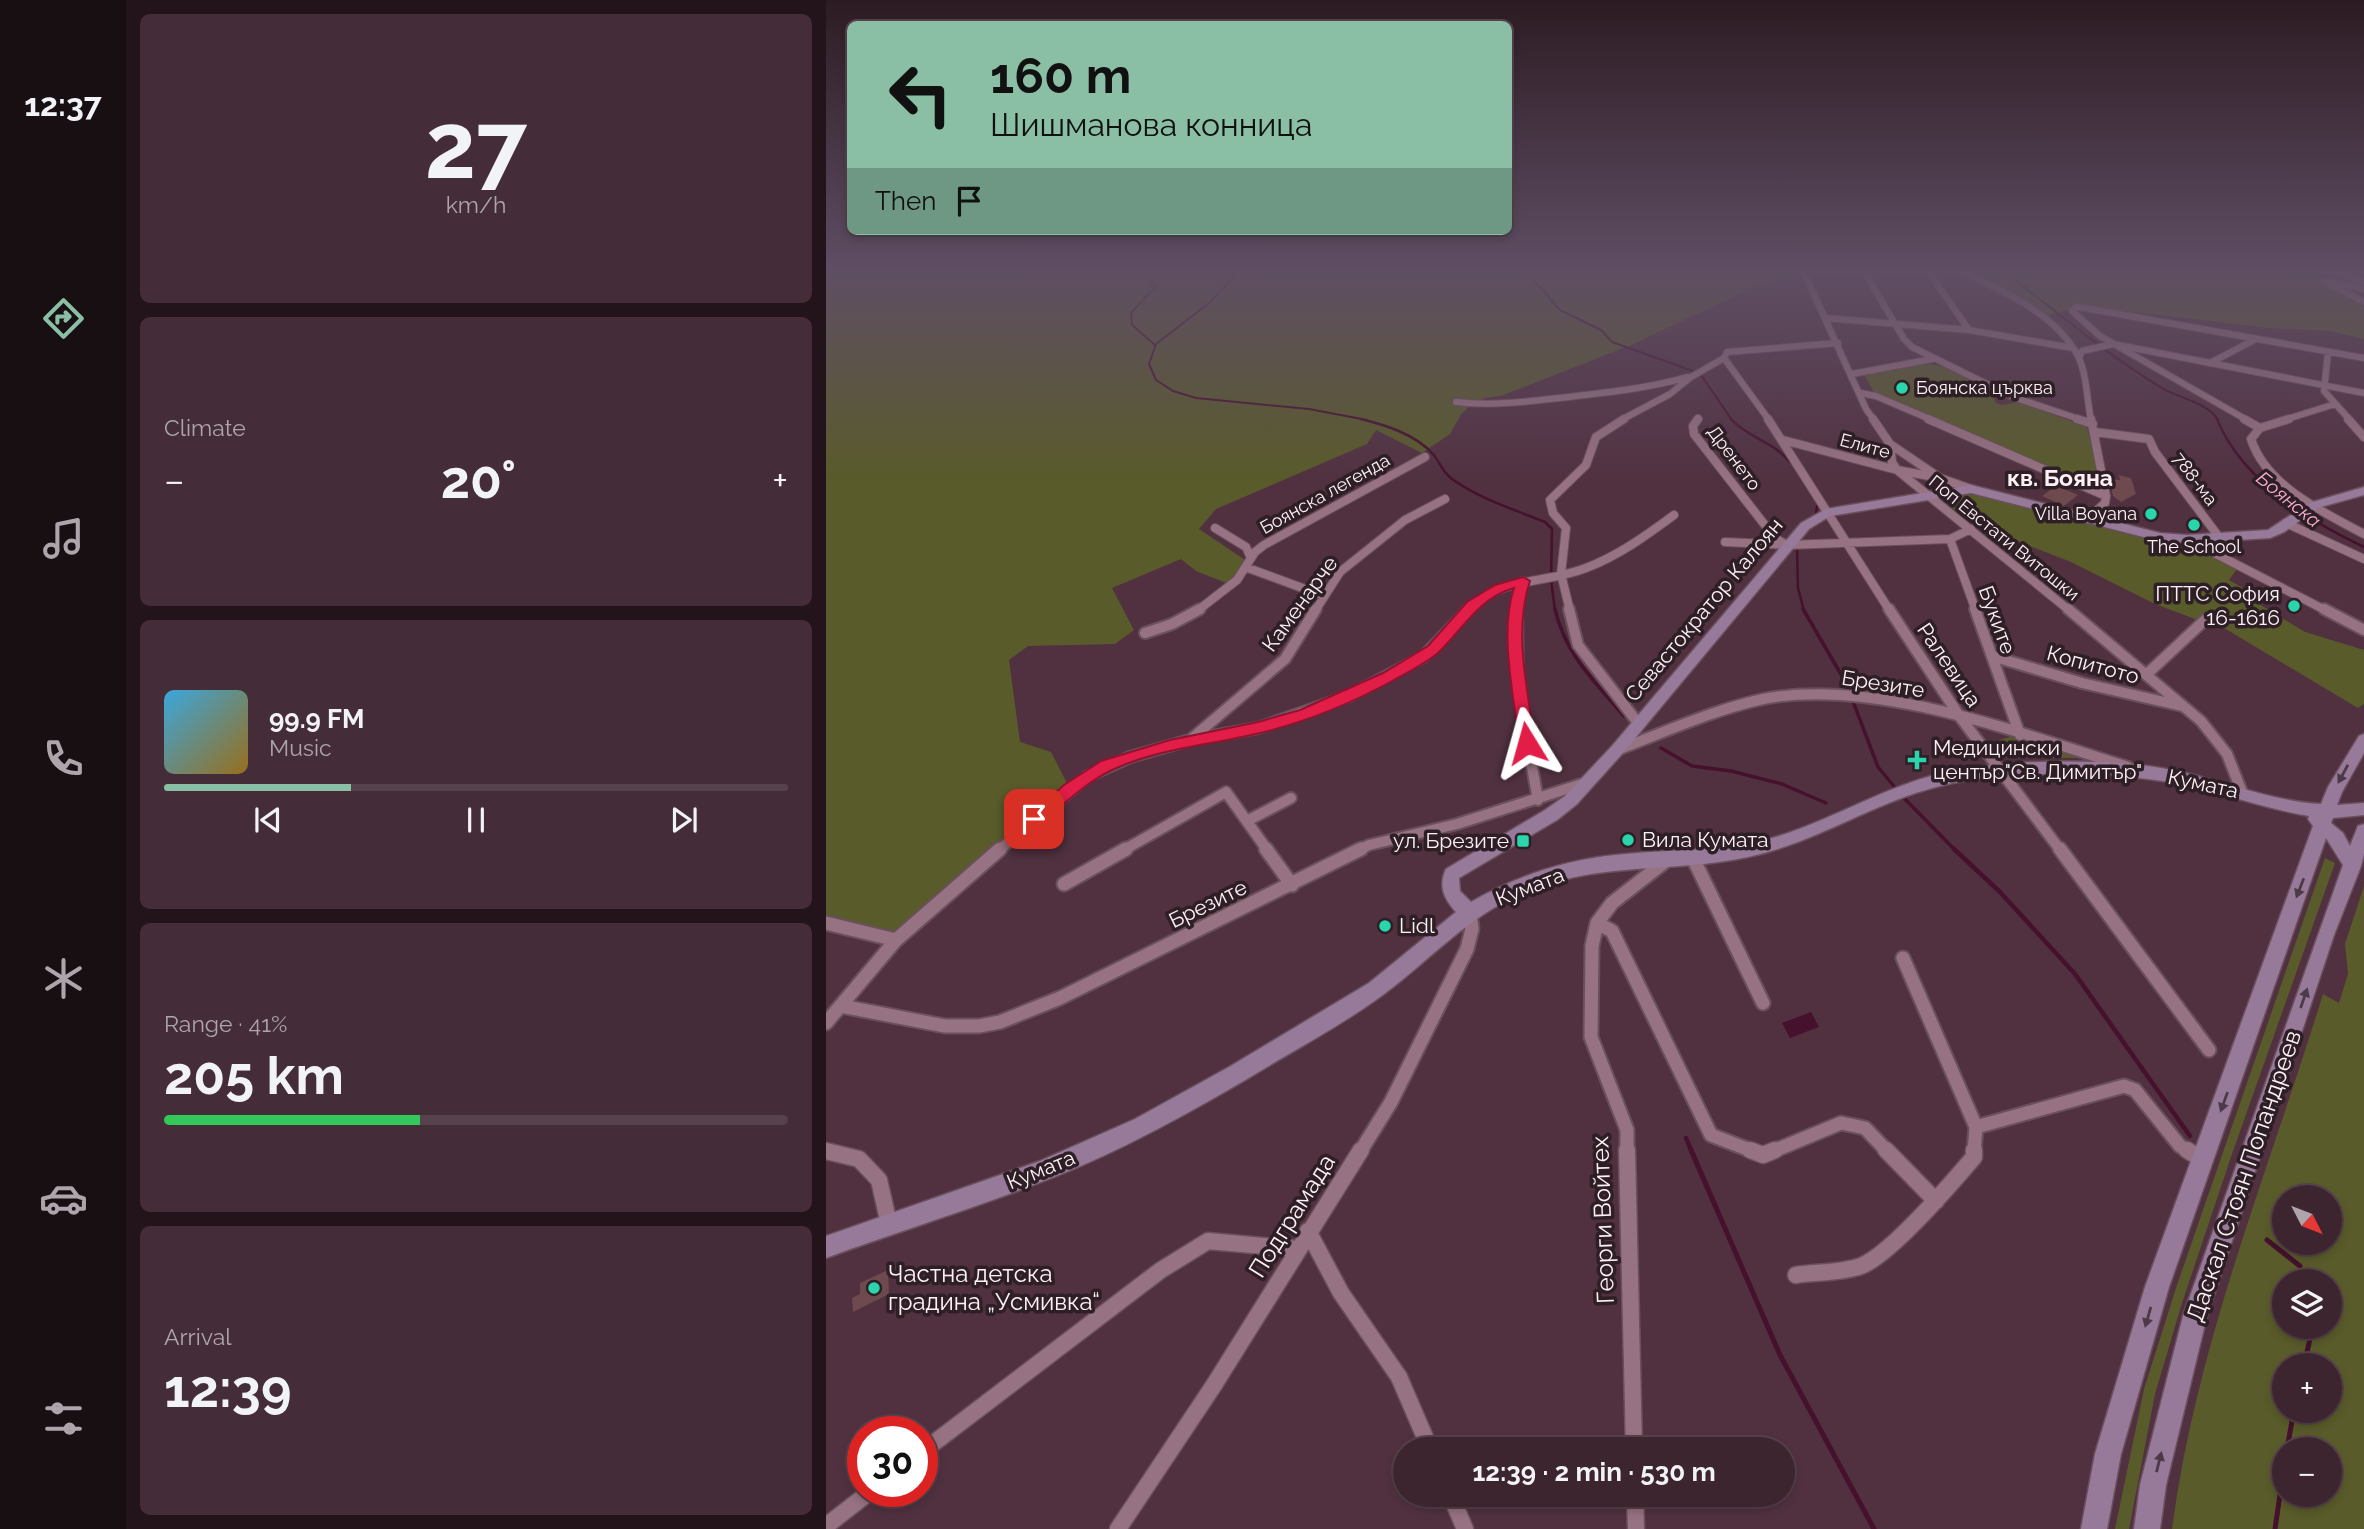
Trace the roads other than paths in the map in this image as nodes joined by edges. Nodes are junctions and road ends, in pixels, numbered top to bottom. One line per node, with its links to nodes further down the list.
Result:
1 (1836, 339): 8 (street)
2 (1905, 339): 15 (street)
3 (2023, 339): 10 (street)
4 (2066, 339): 10 (street)
5 (2106, 339): 9 (street)
6 (2256, 339): 16 (street)
7 (2258, 339): 11 (street)
8 (1838, 343): 12 (street); 17 (street)
9 (2113, 344): 13 (street); 16 (street); 26 (street)
10 (2073, 348): 13 (street)
11 (2328, 352): 14 (street); 19 (street)
12 (1724, 358): 18 (street); 28 (street, Ралевица)
13 (2079, 358): 25 (street)
14 (2364, 358)
15 (1932, 359): 17 (street); 25 (street)
16 (2210, 363): 19 (street)
17 (1852, 374): 20 (street)
18 (1691, 377): 22 (street); 55 (street)
19 (2324, 385): 21 (street); 23 (street)
20 (1861, 393): 29 (street); 36 (street)
21 (2364, 393)
22 (1456, 401)
23 (2335, 404): 26 (street); 27 (street)
24 (1698, 418): 51 (street, Дренето)
25 (2094, 428): 36 (street); 46 (street, 788-ма)
26 (2260, 428): 38 (street)
27 (2364, 437)
28 (1783, 440): 31 (street, Елите); 39 (street, Ралевица)
29 (1890, 444): 31 (street); 32 (street)
30 (1425, 457): 52 (street, Боянска легенда)
31 (1897, 470): 32 (street, Елите); 35 (street, Поп Евстати Витошки)
32 (1940, 478): 33 (street)
33 (1970, 489): 35 (main road, Севастократор Калоян); 41 (main road, Севастократор Калоян)
34 (2364, 491): 38 (main road, Севастократор Калоян)
35 (1928, 494): 39 (main road, Севастократор Калоян); 44 (street, Поп Евстати Витошки)
36 (2106, 496): 41 (street)
37 (1445, 499): 57 (street, Каменарче)
38 (2310, 507): 42 (main road, Севастократор Калоян); 45 (street)
39 (1826, 513): 50 (street, Ралевица); 51 (main road, Севастократор Калоян)
40 (1674, 515): 55 (street)
41 (2088, 519): 48 (main road, Севастократор Калоян)
42 (2288, 521): 46 (main road, Севастократор Калоян); 53 (street)
43 (1215, 528): 52 (street)
44 (1970, 528): 47 (street); 62 (street, Поп Евстати Витошки)
45 (2364, 534)
46 (2219, 537): 48 (main road, Севастократор Калоян)
47 (1950, 539): 50 (street); 61 (street, Буките)
48 (2187, 539): 59 (street)
49 (1725, 542): 51 (street)
50 (1846, 544): 51 (street); 64 (street, Ралевица)
51 (1788, 545): 65 (main road, Севастократор Калоян)
52 (1251, 556): 54 (street, Боянска легенда)
53 (2364, 559)
54 (1248, 568): 57 (street); 60 (street)
55 (1561, 574): 56 (street); 65 (street)
56 (1523, 581): 67 (street); 75 (street)
57 (1324, 596): 67 (street, Каменарче)
58 (2206, 619): 62 (street, Копитото)
59 (2364, 630)
60 (1145, 633)
61 (1992, 656): 63 (street, Копитото); 66 (street, Буките)
62 (2147, 674): 63 (street, Поп Евстати Витошки)
63 (2185, 707): 73 (street, Поп Евстати Витошки)
64 (1959, 717): 66 (street, Брезите); 69 (street, Брезите); 70 (street, Ралевица)
65 (1638, 723): 69 (main road, Севастократор Калоян)
66 (2020, 735): 71 (street, Брезите)
67 (1190, 740): 88 (street)
68 (2364, 740): 77 (main road, Даскал Стоян Попандреев, one-way to 77)
69 (1617, 750): 72 (main road, Севастократор Калоян)
70 (2001, 771): 71 (main road, Кумата); 80 (main road, Кумата); 93 (street, Ралевица)
71 (2143, 772): 73 (main road, Кумата)
72 (1589, 782): 75 (street, Брезите); 85 (main road, Севастократор Калоян)
73 (2242, 793): 77 (main road, Кумата)
74 (1291, 798): 78 (street)
75 (1538, 800): 84 (street, Брезите)
76 (2364, 809): 77 (main road)
77 (2325, 818): 82 (main road, Кумата); 96 (main road, Даскал Стоян Попандреев, one-way to 96)
78 (1247, 821): 83 (street); 84 (street)
79 (2364, 831): 82 (main road, Даскал Стоян Попандреев)
80 (1692, 856): 81 (main road, Кумата); 90 (street)
81 (1667, 860): 85 (main road, Кумата); 87 (street)
82 (2352, 866): 114 (main road, Даскал Стоян Попандреев, one-way to 82)
83 (1064, 884)
84 (1292, 884): 91 (street, Брезите)
85 (1470, 913): 98 (main road, Кумата); 99 (street, Подграмада)
86 (826, 923): 88 (street)
87 (1597, 923): 97 (street); 104 (street, Георги Войтех)
88 (897, 940): 91 (street)
89 (1903, 958): 94 (street)
90 (1763, 1003)
91 (841, 1006): 92 (street)
92 (826, 1023)
93 (2209, 1050)
94 (1976, 1127): 96 (street, Даскал Стоян Попандреев); 97 (street)
95 (826, 1151): 98 (street)
96 (2203, 1160): 113 (main road, Даскал Стоян Попандреев, one-way to 113)
97 (1932, 1197): 102 (street)
98 (889, 1224): 100 (main road, Кумата)
99 (1308, 1231): 101 (street, Подграмада); 103 (street)
100 (826, 1247)
101 (1297, 1249): 105 (street); 110 (street, Подграмада)
102 (1796, 1275)
103 (1425, 1437)
104 (1634, 1437)
105 (938, 1440)
106 (850, 1507): 109 (street)
107 (1456, 1507): 111 (street)
108 (1635, 1507): 112 (street)
109 (826, 1525)
110 (1118, 1529)
111 (1465, 1529)
112 (1636, 1529)
113 (2094, 1529)
114 (2147, 1529)

